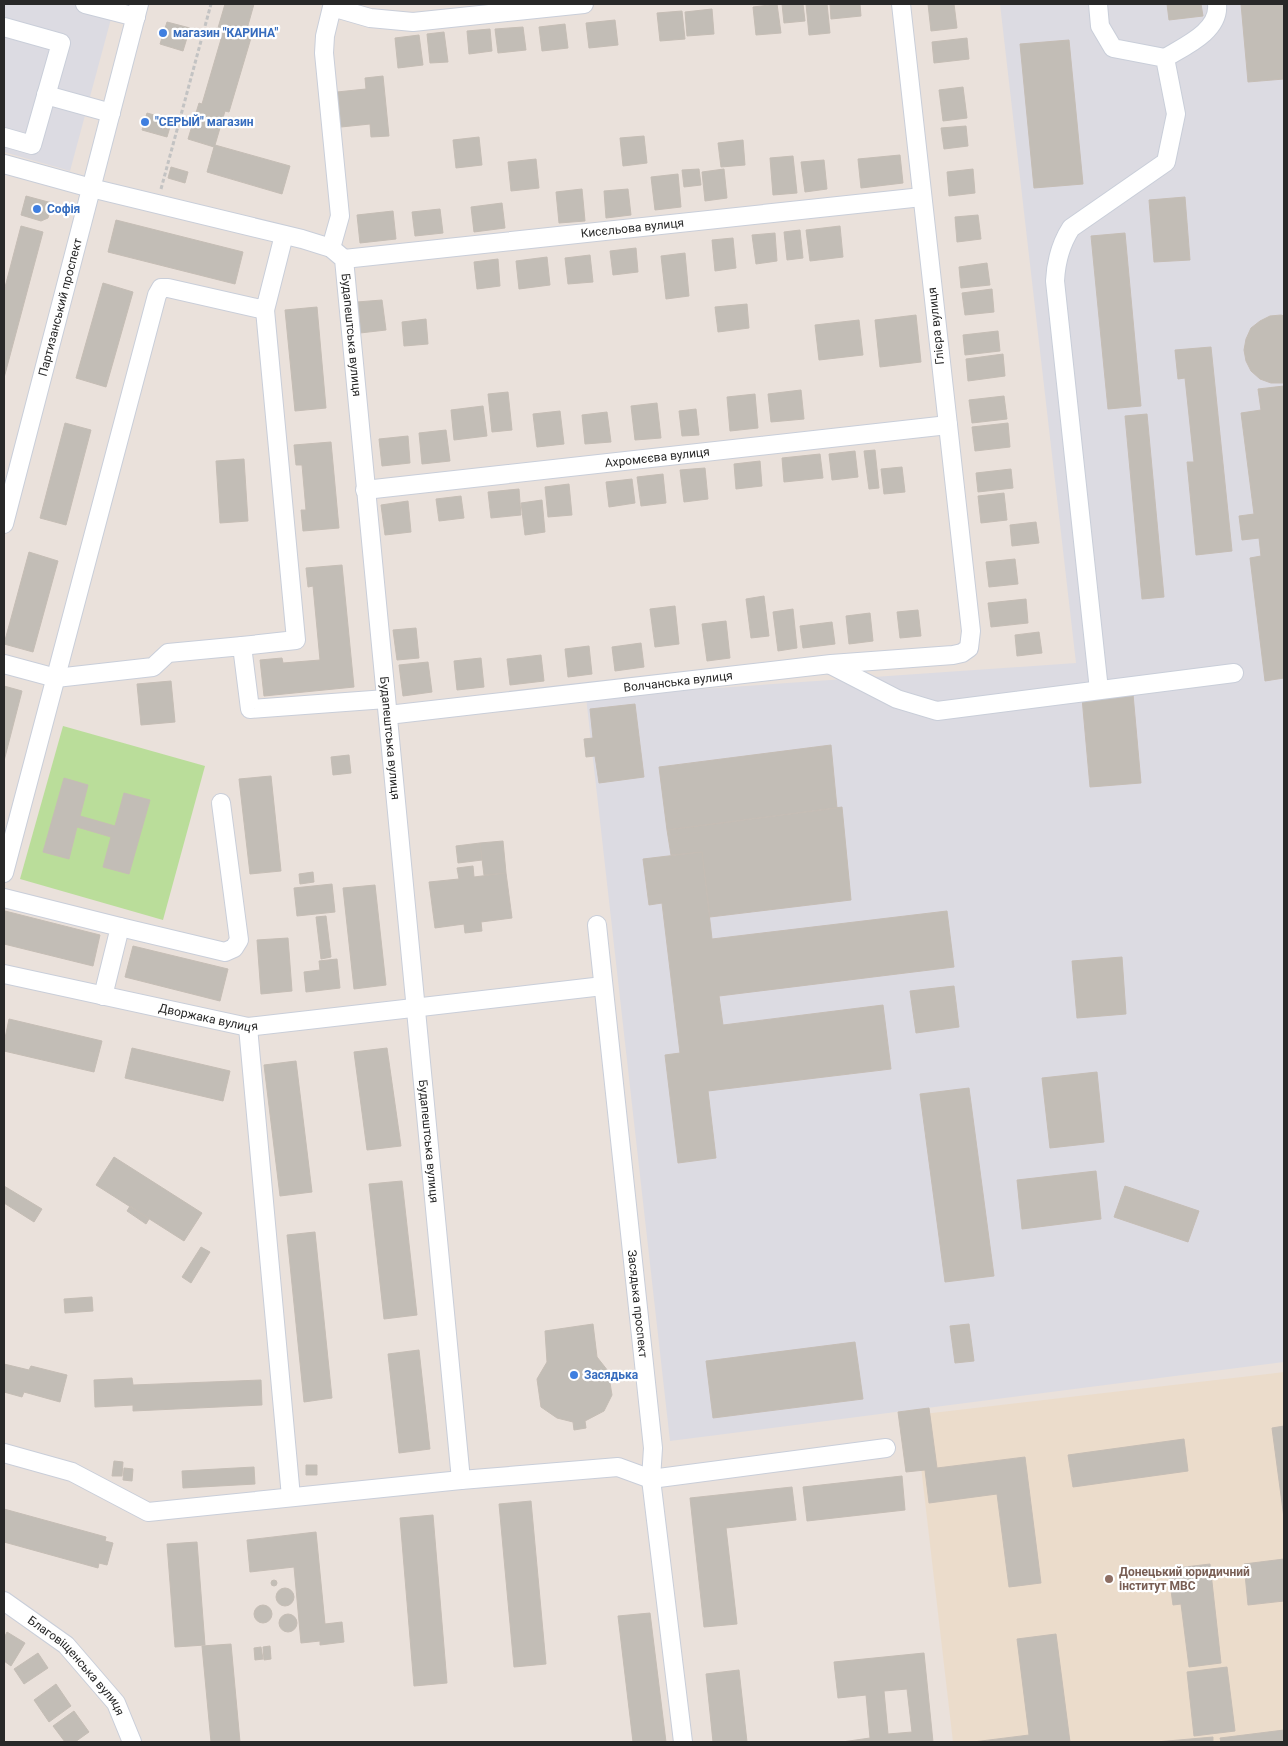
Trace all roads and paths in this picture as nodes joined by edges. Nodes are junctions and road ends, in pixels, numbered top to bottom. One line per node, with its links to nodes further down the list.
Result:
1 (85, 4): 8 (street)
2 (211, 4): 17 (path)
3 (584, 4): 7 (street)
4 (901, 4): 16 (street, Глієра вулиця)
5 (1098, 4): 10 (street)
6 (1217, 4): 10 (street)
7 (510, 8): 19 (street)
8 (138, 11): 12 (street, Партизанський проспект)
9 (4, 27): 11 (street)
10 (1165, 58): 30 (street)
11 (46, 95): 12 (street); 13 (street)
12 (111, 113): 15 (street, Партизанський проспект)
13 (4, 137)
14 (4, 164): 15 (street)
15 (91, 188): 17 (street); 23 (street, Партизанський проспект)
16 (922, 197): 19 (street, Кисєльова вулиця); 21 (street, Глієра вулиця)
17 (156, 204): 18 (street)
18 (284, 235): 19 (street); 20 (street)
19 (337, 254): 22 (street, Будапештська вулиця)
20 (265, 310): 24 (street); 29 (street)
21 (948, 425): 22 (street, Ахромєєва вулиця); 25 (street, Глієра вулиця)
22 (366, 490): 31 (street, Будапештська вулиця)
23 (4, 524)
24 (242, 646): 29 (street); 31 (street, Волчанська вулиця)
25 (969, 648): 27 (street, Волчанська вулиця)
26 (4, 664): 29 (street)
27 (831, 664): 30 (street); 31 (street, Волчанська вулиця)
28 (1234, 673): 30 (street)
29 (56, 678): 33 (street)
30 (1099, 690)
31 (387, 707): 40 (street, Будапештська вулиця)
32 (221, 803): 36 (street)
33 (4, 873)
34 (4, 898): 36 (street)
35 (597, 925): 38 (street, Засядька проспект)
36 (120, 927): 39 (street)
37 (4, 974): 39 (street, Дворжака вулиця)
38 (603, 986): 40 (street, Дворжака вулиця); 44 (street, Засядька проспект)
39 (103, 996): 41 (street, Дворжака вулиця)
40 (416, 1008): 41 (street, Дворжака вулиця); 45 (street, Будапештська вулиця)
41 (248, 1027): 46 (street)
42 (886, 1448): 44 (street)
43 (4, 1453): 46 (street)
44 (651, 1479): 45 (street); 49 (street, Засядька проспект)
45 (461, 1480): 46 (street)
46 (291, 1497)
47 (4, 1601): 48 (street, Благовіщенська вулиця)
48 (132, 1742)
49 (683, 1742)

